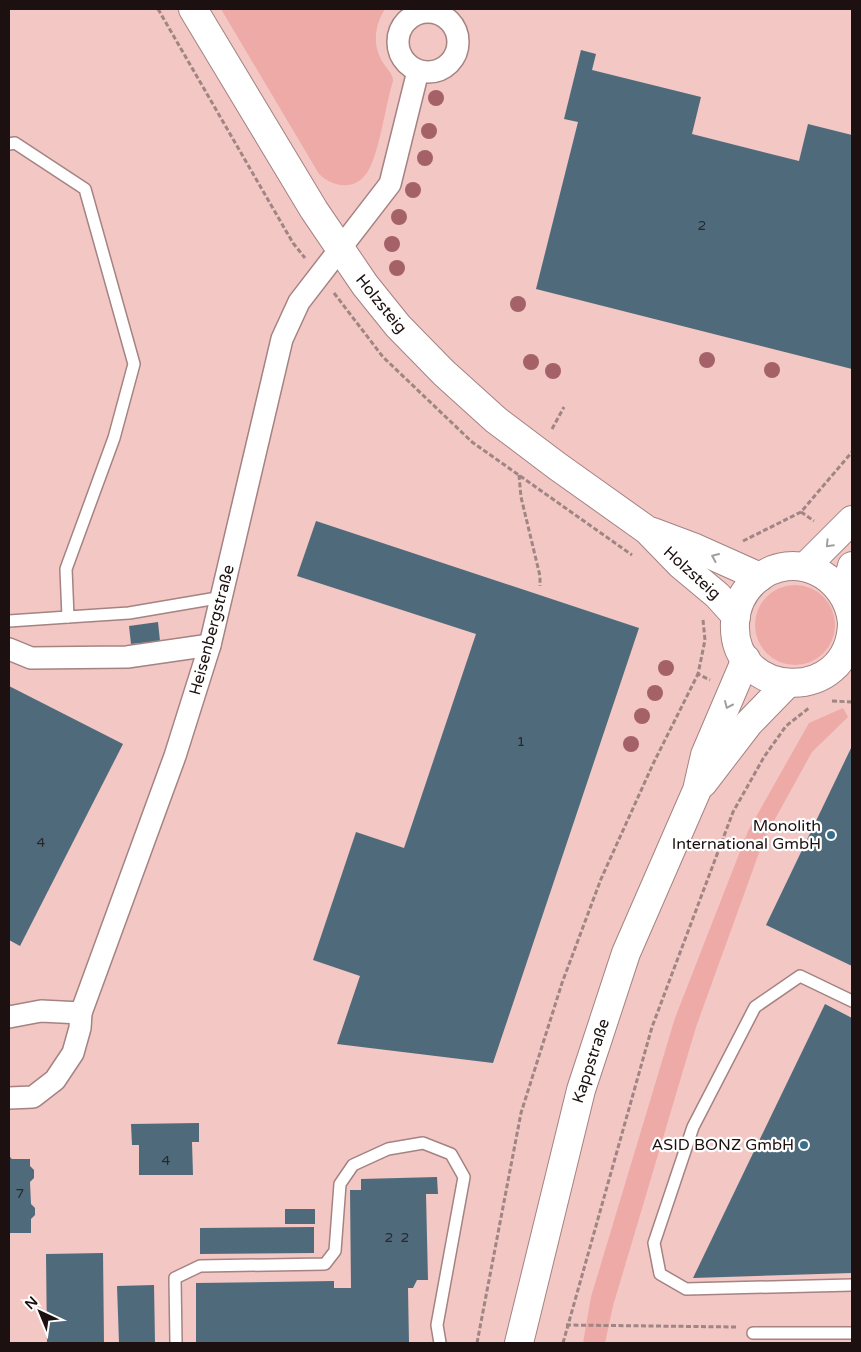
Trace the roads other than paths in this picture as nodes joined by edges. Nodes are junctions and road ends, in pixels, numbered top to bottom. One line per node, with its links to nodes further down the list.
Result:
1 (193, 9): 5 (street, Holzsteig)
2 (432, 10): 3 (street); 3 (street)
3 (418, 71): 5 (street, Heisenbergstraße)
4 (9, 144): 14 (lane)
5 (340, 251): 7 (street, Holzsteig); 12 (street, Heisenbergstraße)
6 (852, 520): 9 (street, one-way to 9)
7 (647, 530): 10 (street, Holzsteig, one-way to 7); 13 (street, Holzsteig)
8 (852, 566): 11 (street)
9 (805, 567): 10 (street); 11 (street)
10 (760, 577): 13 (street)
11 (844, 594): 16 (street)
12 (223, 597): 14 (lane); 18 (street, Heisenbergstraße)
13 (736, 616): 20 (street)
14 (68, 617): 15 (lane)
15 (9, 622)
16 (852, 623): 17 (street)
17 (852, 633): 21 (street)
18 (210, 645): 19 (street); 25 (street, Heisenbergstraße)
19 (9, 649)
20 (746, 660): 22 (street); 23 (street, Kappstraße, one-way to 23)
21 (841, 675): 22 (street)
22 (787, 684): 23 (street, Kappstraße)
23 (698, 790): 33 (street, Kappstraße)
24 (852, 1002): 28 (lane)
25 (81, 1013): 26 (street); 27 (street, Heisenbergstraße)
26 (9, 1017)
27 (9, 1098)
28 (852, 1286)
29 (753, 1333): 30 (lane)
30 (852, 1333)
31 (176, 1343): 32 (lane)
32 (440, 1343)
33 (519, 1343)

